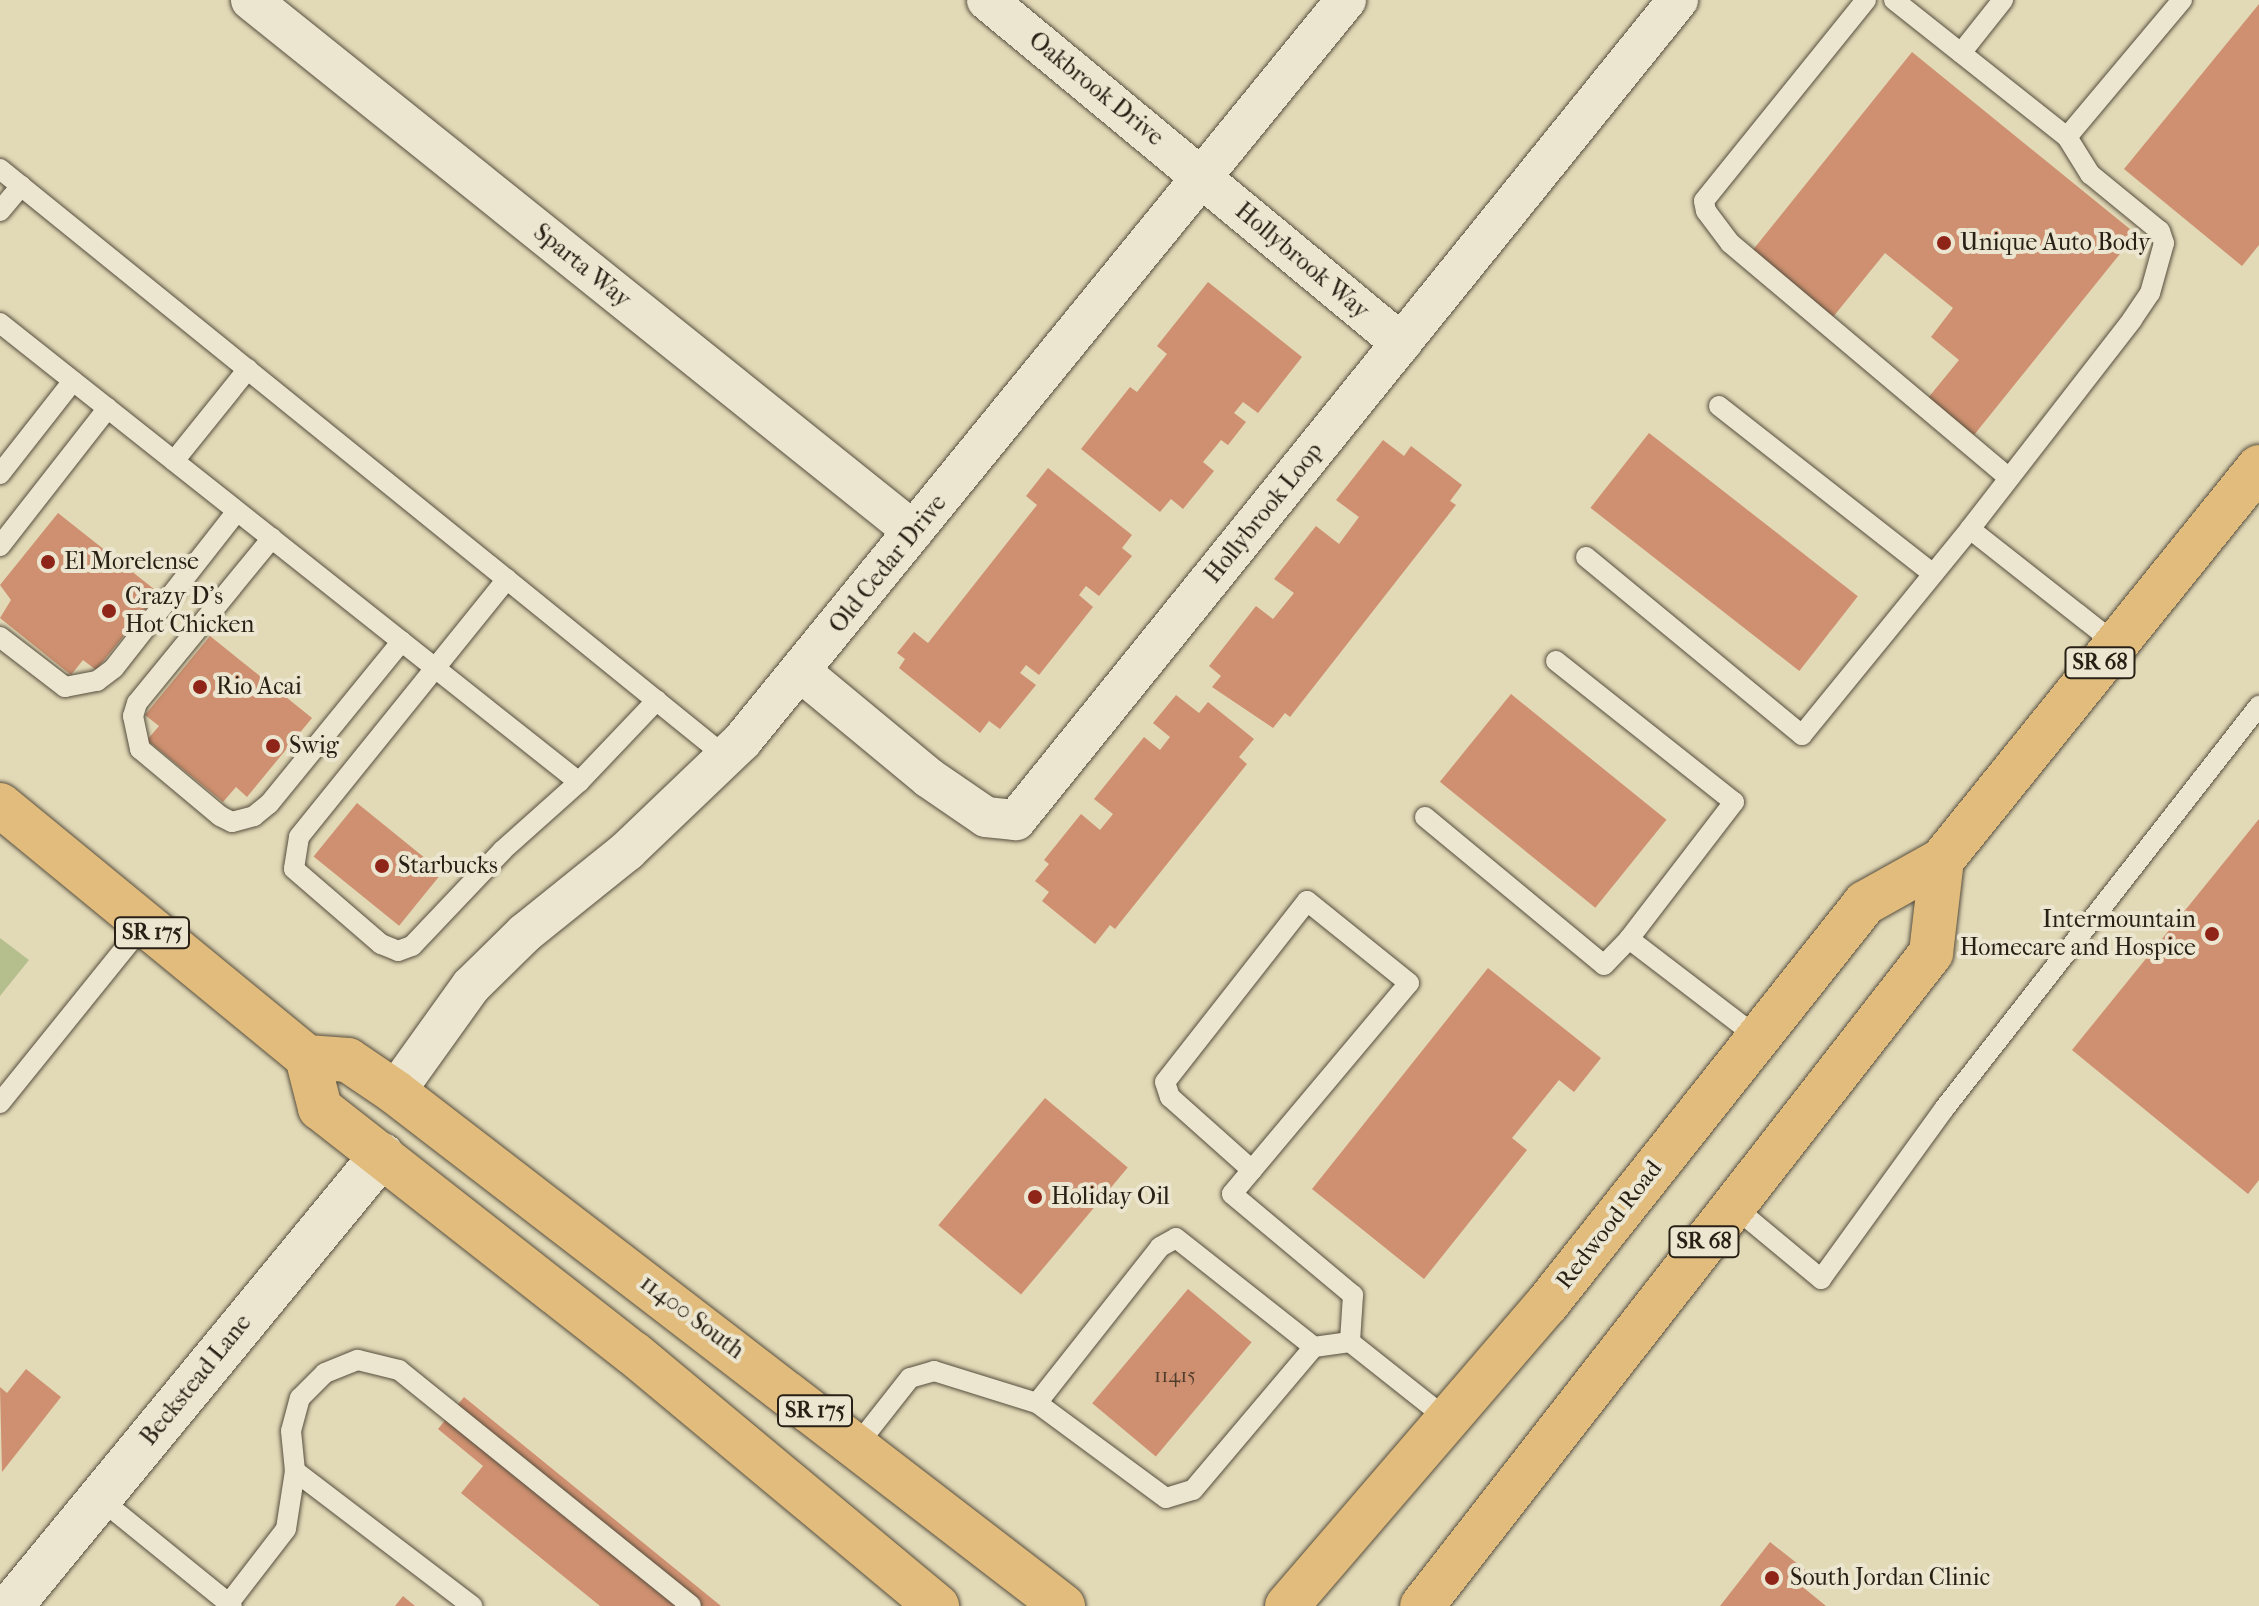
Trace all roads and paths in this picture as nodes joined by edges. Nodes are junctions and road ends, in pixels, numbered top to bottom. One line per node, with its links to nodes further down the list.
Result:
1 (251, 0): 27 (street, Sparta Way)
2 (987, 0): 12 (street, Oakbrook Drive)
3 (1346, 0): 12 (street, Old Cedar Drive)
4 (1678, 0): 16 (street, Hollybrook Loop)
5 (1866, 0): 24 (lane)
6 (1894, 0): 9 (lane)
7 (2003, 0): 9 (lane)
8 (2182, 0): 10 (lane)
9 (1961, 53): 10 (lane)
10 (2067, 137): 24 (lane)
11 (0, 169): 13 (lane)
12 (1204, 178): 16 (street, Hollybrook Way); 27 (street, Old Cedar Drive)
13 (21, 186): 14 (lane); 17 (lane)
14 (0, 211)
15 (0, 323): 18 (lane)
16 (1401, 343): 38 (street, Hollybrook Loop)
17 (248, 369): 21 (lane); 32 (lane)
18 (73, 381): 20 (lane); 23 (lane)
19 (1719, 406): 31 (lane)
20 (108, 408): 21 (lane); 29 (lane)
21 (174, 461): 25 (lane)
22 (2259, 467): 35 (main road, Redwood Road / SR 68)
23 (0, 474)
24 (2009, 478): 26 (lane)
25 (237, 511): 28 (lane); 33 (lane)
26 (1970, 529): 31 (lane); 35 (lane)
27 (913, 531): 38 (street, Old Cedar Drive)
28 (272, 538): 34 (lane); 34 (lane)
29 (0, 546)
30 (1586, 557): 31 (lane)
31 (1933, 574)
32 (507, 579): 37 (lane); 39 (lane)
33 (0, 637)
34 (402, 641): 37 (lane)
35 (2116, 644): 45 (main road, Redwood Road / SR 68)
36 (1556, 661): 47 (lane)
37 (436, 668): 42 (lane); 42 (lane)
38 (801, 672): 41 (street, Old Cedar Drive)
39 (657, 700): 41 (lane); 42 (lane)
40 (2259, 706): 54 (lane)
41 (726, 757): 50 (street, Old Cedar Drive)
42 (579, 782)
43 (0, 805): 46 (main road, SR 175)
44 (1425, 817): 47 (lane)
45 (1942, 860): 48 (main road, Redwood Road / SR 68); 54 (main road, SR 68)
46 (143, 926): 49 (main road, SR 175); 51 (lane)
47 (1629, 939): 48 (lane)
48 (1757, 1037): 58 (main road, Redwood Road / SR 68)
49 (307, 1057): 50 (main road, 11400 South / SR 175); 52 (main road, SR 175)
50 (395, 1092): 59 (main road, 11400 South / SR 175)
51 (0, 1103)
52 (382, 1155): 61 (street, Beckstead Lane); 66 (main road, SR 175)
53 (1252, 1170): 53 (lane); 55 (lane)
54 (1732, 1205): 69 (main road, SR 68)
55 (1350, 1342): 56 (lane); 58 (lane)
56 (1314, 1347): 57 (lane); 57 (lane)
57 (1037, 1403): 59 (lane)
58 (1447, 1419): 68 (main road, Redwood Road / SR 68)
59 (858, 1444): 67 (main road, 11400 South / SR 175)
60 (295, 1471): 62 (lane); 64 (lane); 65 (lane)
61 (99, 1498): 62 (lane); 63 (street, Beckstead Lane)
62 (231, 1605)
63 (11, 1606)
64 (472, 1606)
65 (691, 1606)
66 (937, 1606)
67 (1063, 1606)
68 (1287, 1606)
69 (1422, 1606)

